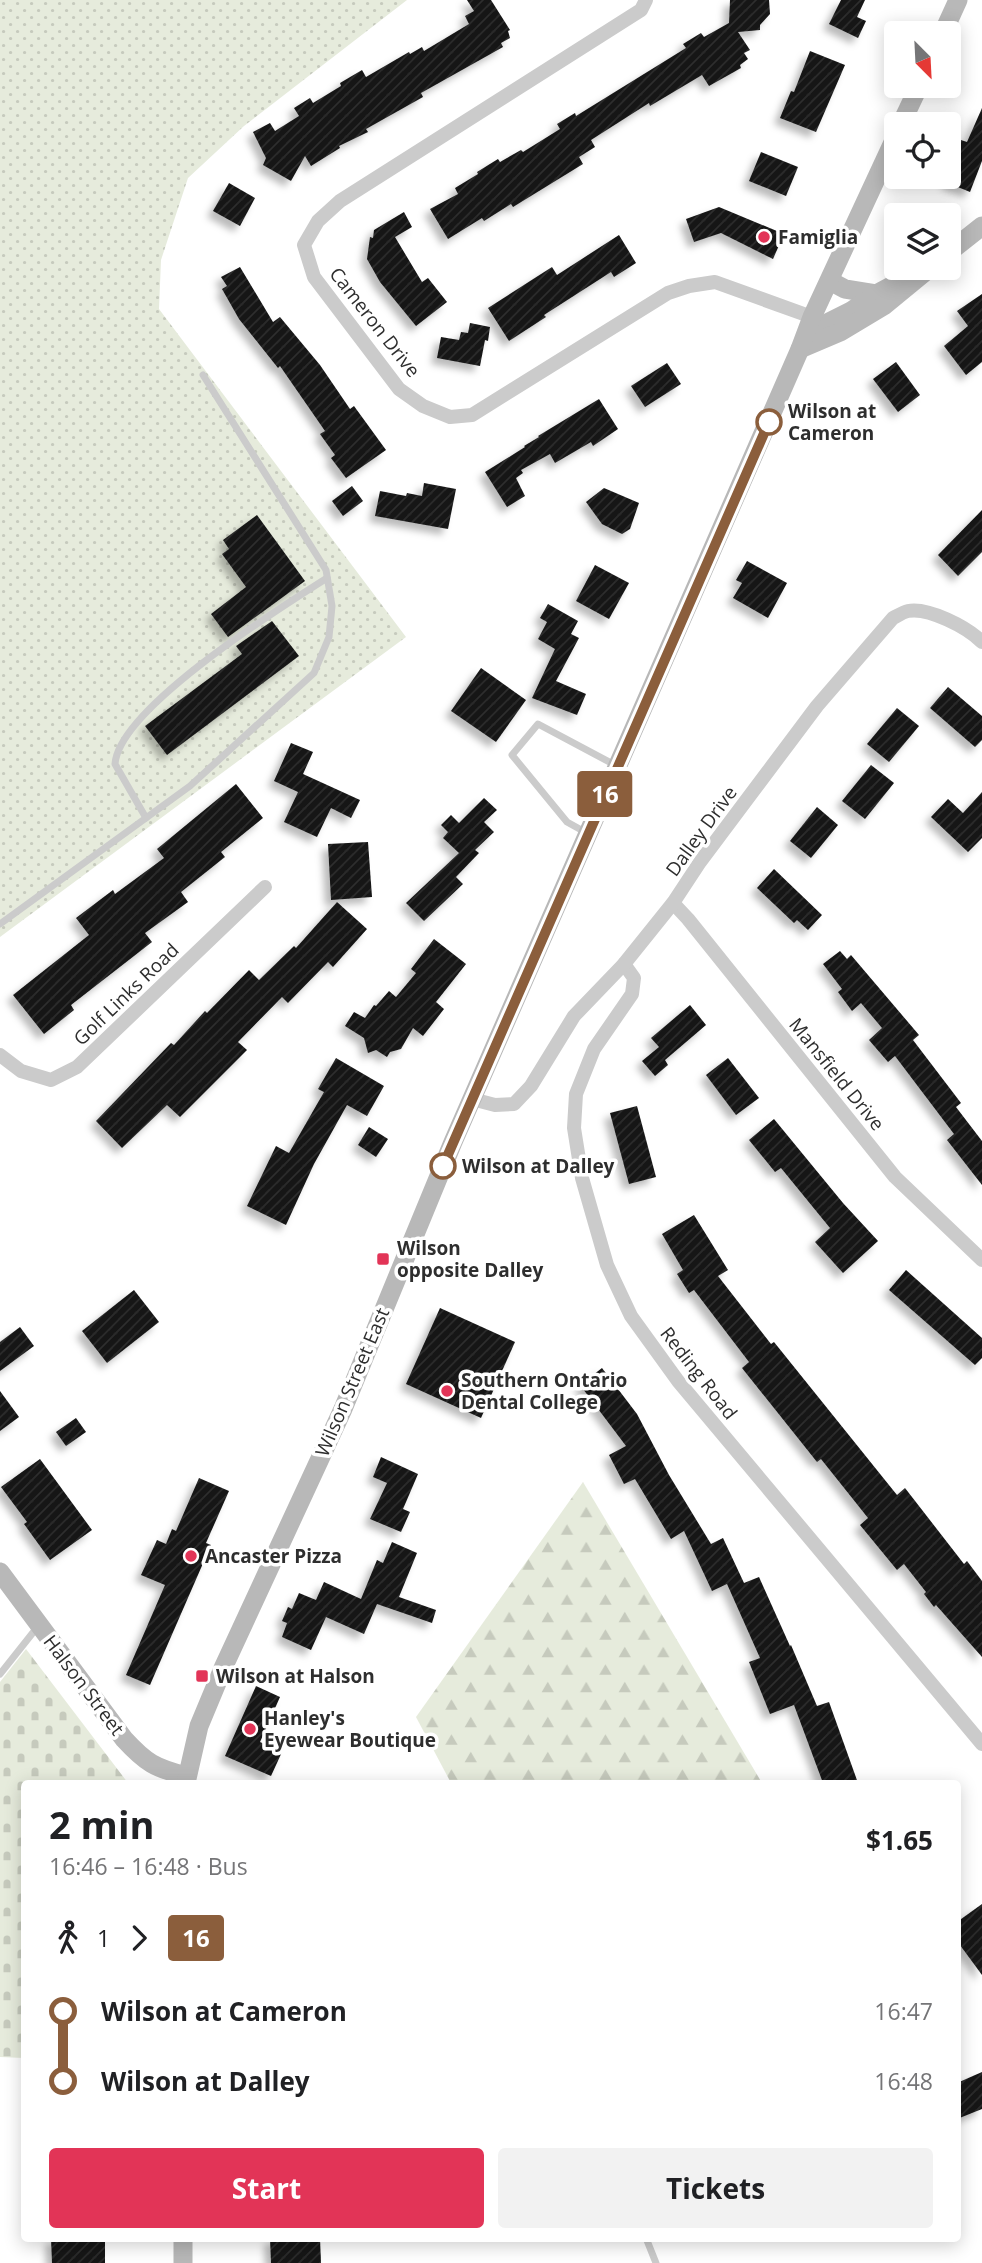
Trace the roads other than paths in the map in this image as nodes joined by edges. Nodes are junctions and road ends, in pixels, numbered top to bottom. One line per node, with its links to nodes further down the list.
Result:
1 (646, 0): 11 (street, Cameron Drive)
2 (958, 0): 3 (main road)
3 (948, 21)
4 (884, 162): 9 (main road, Wilson Street East)
5 (982, 226): 6 (main road)
6 (961, 243)
7 (904, 280): 10 (main road)
8 (914, 280): 11 (main road)
9 (830, 281): 10 (main road); 11 (main road, Wilson Street East)
10 (876, 294): 11 (main road)
11 (806, 333): 15 (main road, Wilson Street East)
12 (203, 375): 13 (lane)
13 (327, 578): 16 (lane); 16 (lane)
14 (979, 634): 19 (street, Dalley Drive)
15 (617, 766): 17 (main road, Wilson Street East); 17 (lane)
16 (146, 818): 20 (lane)
17 (588, 834): 23 (main road, Wilson Street East)
18 (265, 887): 22 (street, Golf Links Road)
19 (673, 903): 21 (street, Dalley Drive); 24 (street, Mansfield Drive)
20 (0, 924)
21 (624, 964): 23 (street, Dalley Drive); 28 (street, Reding Road)
22 (0, 1055)
23 (472, 1098): 29 (main road, Wilson Street East)
24 (982, 1260)
25 (0, 1572): 26 (main road, Halson Street)
26 (39, 1625): 27 (lane); 29 (main road, Halson Street)
27 (0, 1674)
28 (982, 1744)
29 (186, 1779)
30 (183, 2242): 32 (main road)
31 (648, 2242): 33 (lane)
32 (184, 2263)
33 (656, 2263)

